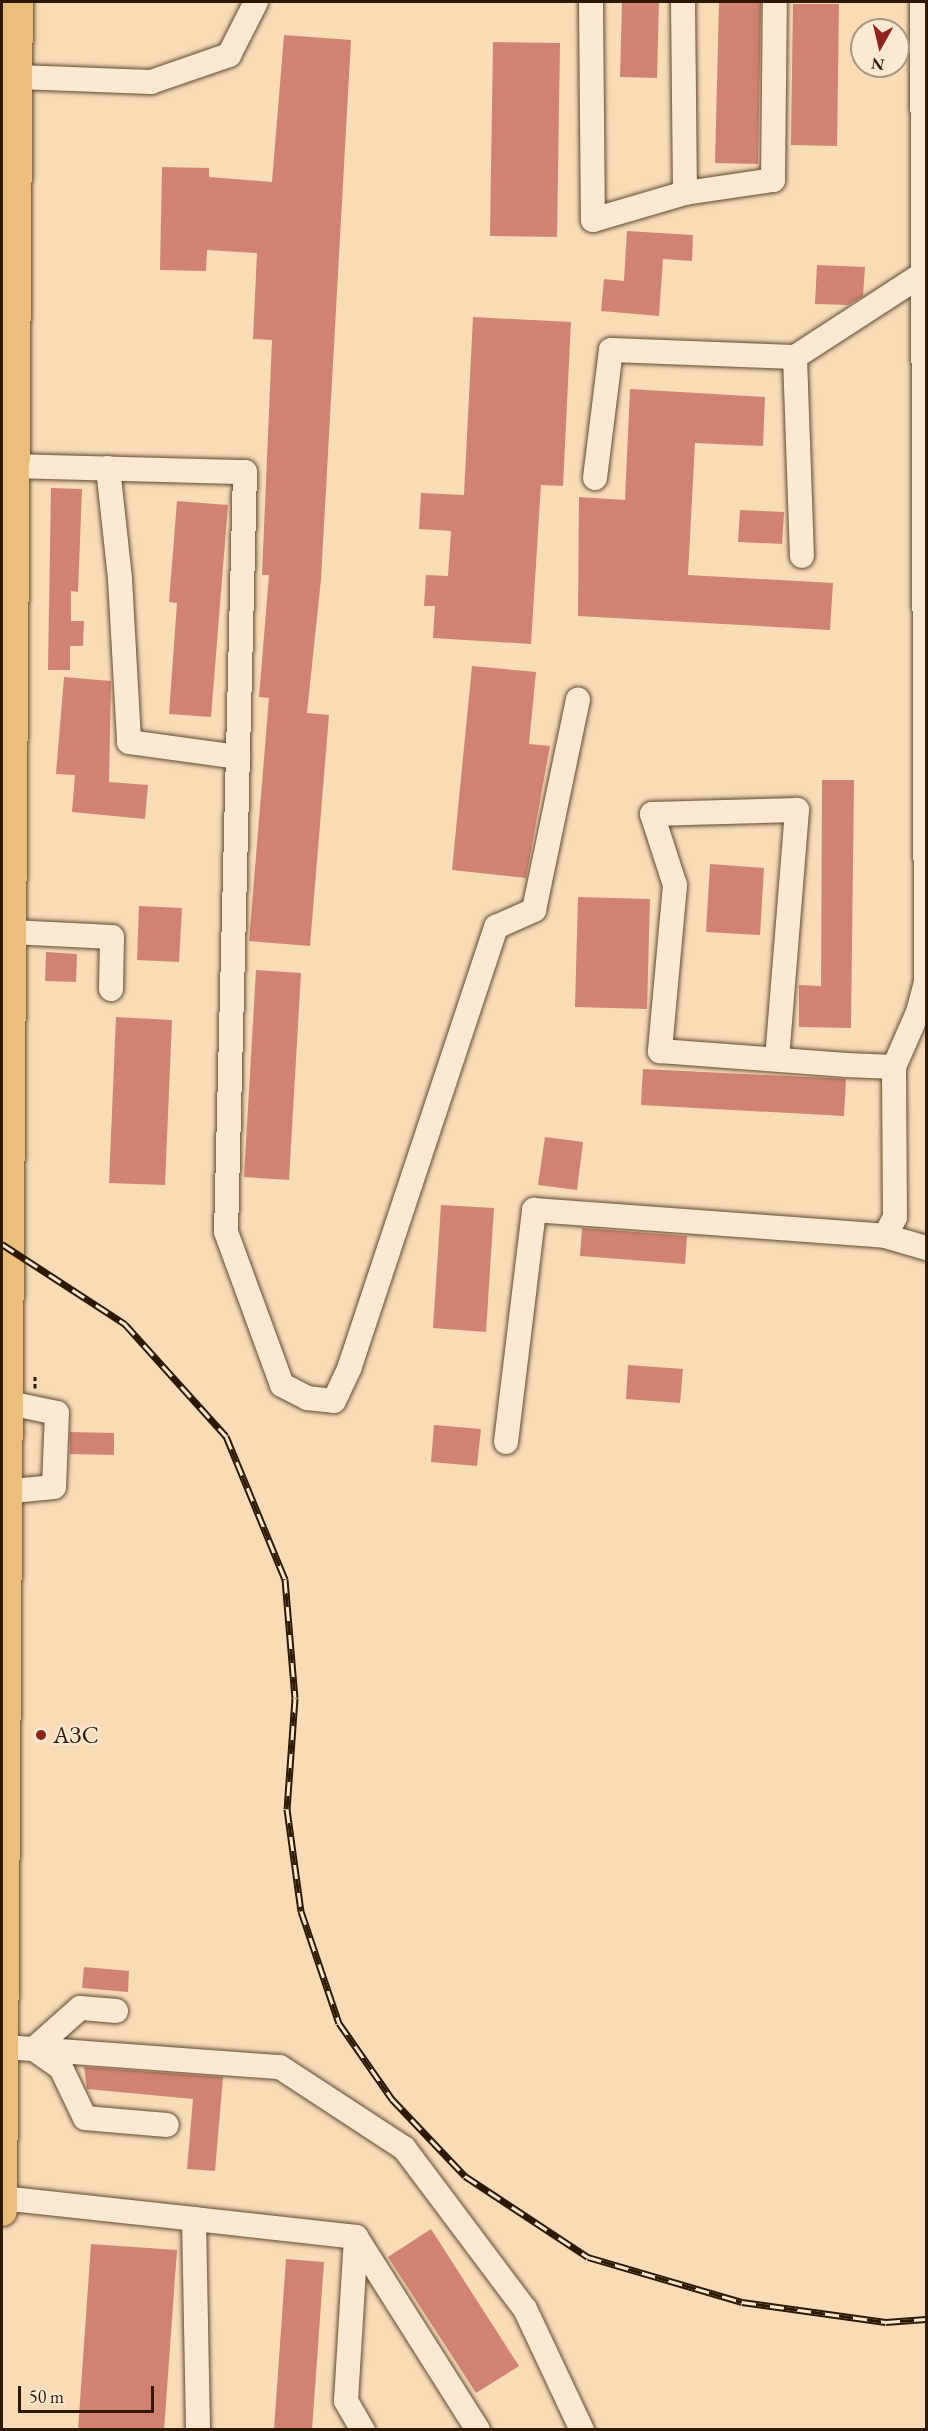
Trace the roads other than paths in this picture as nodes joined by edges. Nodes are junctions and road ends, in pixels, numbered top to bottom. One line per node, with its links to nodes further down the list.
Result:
1 (18, 2): 7 (main road)
2 (256, 2): 7 (street)
3 (591, 2): 9 (street)
4 (683, 2): 9 (street)
5 (775, 2): 9 (street)
6 (922, 2): 8 (street)
7 (18, 77): 13 (main road)
8 (925, 118): 10 (street)
9 (685, 193)
10 (923, 274): 11 (street); 12 (street)
11 (795, 357): 15 (street); 17 (street)
12 (925, 428): 20 (street)
13 (13, 466): 14 (street); 16 (main road)
14 (108, 468): 19 (street); 19 (street)
15 (595, 478)
16 (7, 538): 21 (main road)
17 (802, 556)
18 (579, 700): 19 (street)
19 (238, 757)
20 (926, 832): 22 (street)
21 (11, 932): 23 (street); 29 (main road)
22 (926, 982): 24 (street)
23 (111, 989)
24 (922, 1012): 26 (street)
25 (777, 1059): 25 (street); 26 (street)
26 (894, 1067): 27 (street)
27 (885, 1236): 28 (street); 30 (street)
28 (927, 1248)
29 (9, 1403): 31 (main road); 31 (street)
30 (506, 1442)
31 (5, 1492): 33 (main road)
32 (116, 2011): 34 (street)
33 (5, 2047): 34 (street); 36 (main road)
34 (34, 2049): 35 (street); 43 (street)
35 (167, 2125)
36 (2, 2198): 37 (main road); 38 (street)
37 (2, 2211)
38 (194, 2219): 39 (street); 40 (street)
39 (356, 2237): 41 (street); 42 (street)
40 (198, 2430)
41 (363, 2430)
42 (478, 2430)
43 (582, 2430)

